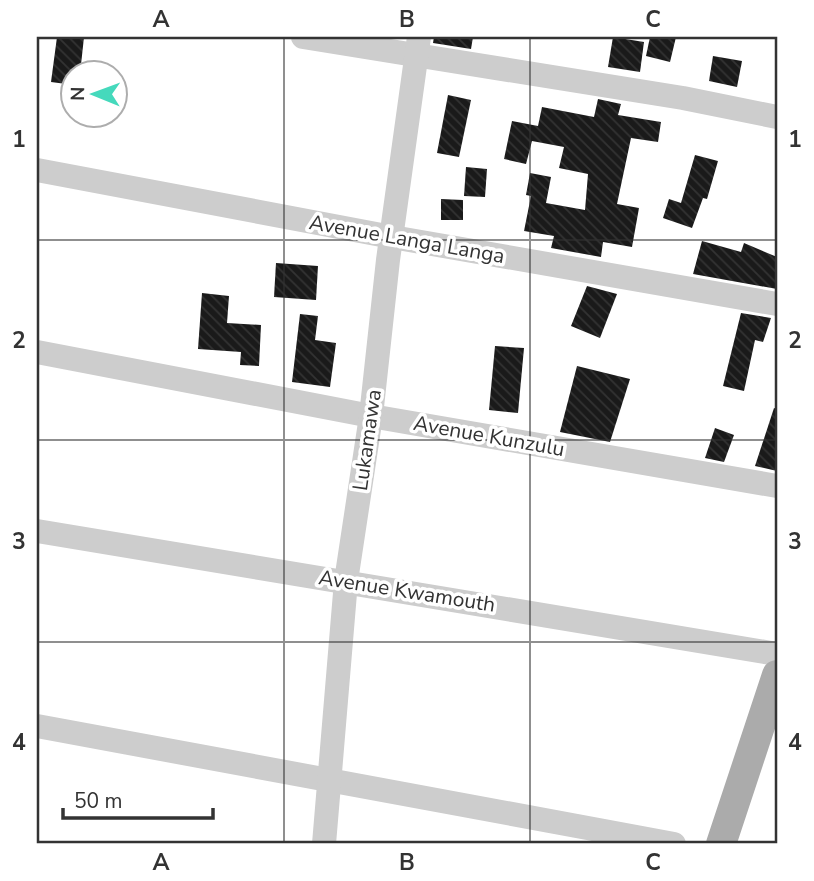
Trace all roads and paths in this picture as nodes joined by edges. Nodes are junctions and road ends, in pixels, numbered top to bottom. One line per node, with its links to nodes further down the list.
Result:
1 (303, 37): 2 (street)
2 (418, 47): 3 (street); 5 (street, Lukamawa)
3 (777, 117)
4 (37, 170): 5 (street, Avenue Langa Langa)
5 (392, 237): 6 (street, Avenue Langa Langa); 8 (street, Lukamawa)
6 (777, 304)
7 (37, 352): 8 (street, Avenue Kunzulu)
8 (371, 416): 9 (street, Avenue Kunzulu); 11 (street, Lukamawa)
9 (777, 486)
10 (37, 531): 11 (street, Avenue Kwamouth)
11 (346, 581): 12 (street, Avenue Kwamouth); 15 (street, Lukamawa)
12 (777, 654)
13 (777, 674): 18 (main road)
14 (37, 726): 15 (street)
15 (332, 779): 16 (street, Lukamawa); 17 (street)
16 (324, 844)
17 (674, 844)
18 (721, 844)

